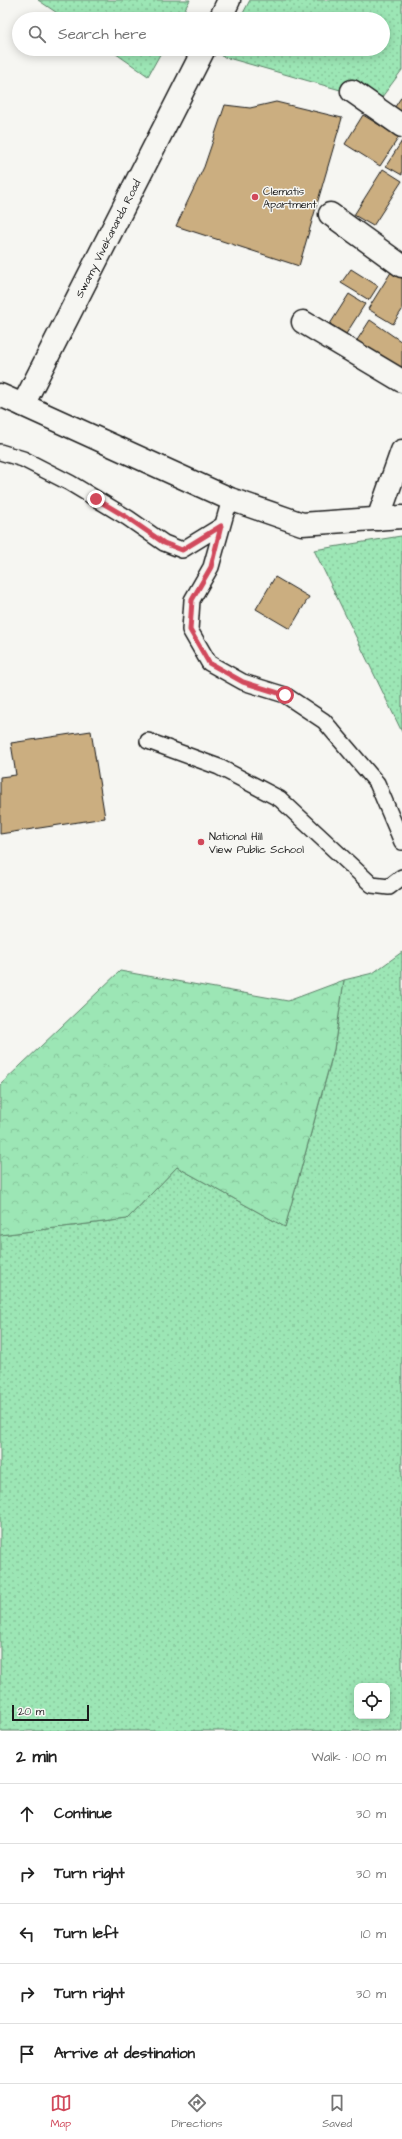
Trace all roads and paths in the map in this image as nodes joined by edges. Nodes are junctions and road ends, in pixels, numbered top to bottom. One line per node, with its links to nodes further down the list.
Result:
1 (229, 0): 2 (street)
2 (223, 12)
3 (200, 56): 11 (street, Swamy Vivekananda Road)
4 (352, 91): 5 (street)
5 (402, 126)
6 (330, 214): 7 (street)
7 (402, 266)
8 (303, 322): 9 (street)
9 (402, 380)
10 (0, 395): 11 (street)
11 (23, 405): 14 (street)
12 (402, 451): 16 (street)
13 (0, 452): 17 (lane)
14 (230, 499): 16 (street); 17 (lane)
15 (402, 517): 16 (street)
16 (378, 519)
17 (221, 526): 19 (lane)
18 (148, 741): 20 (lane)
19 (402, 842)
20 (402, 877)

